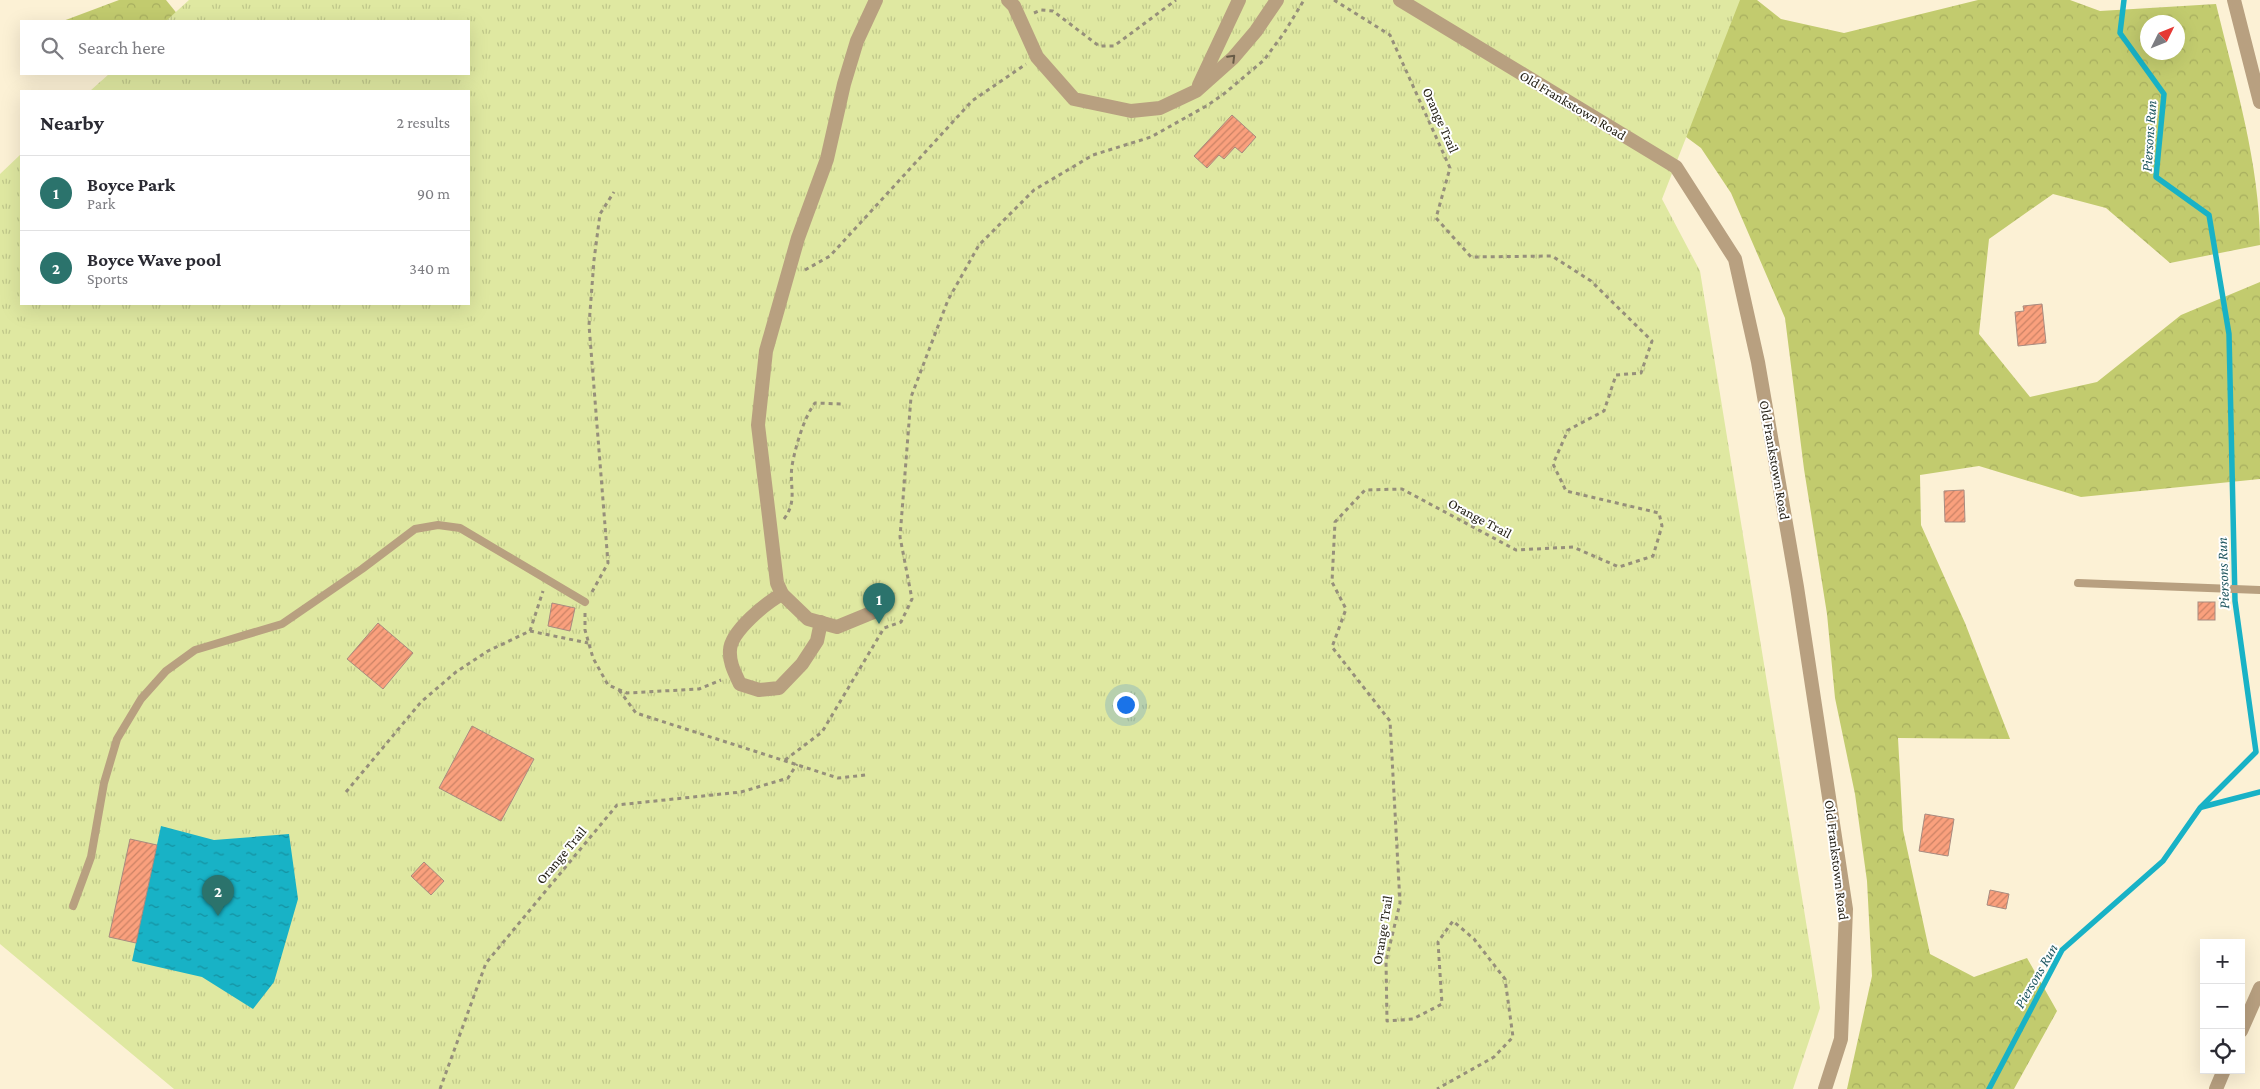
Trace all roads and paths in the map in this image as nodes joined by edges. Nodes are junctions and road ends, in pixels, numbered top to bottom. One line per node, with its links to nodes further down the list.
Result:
1 (876, 0): 15 (street)
2 (1008, 0): 10 (street)
3 (1176, 0): 10 (path)
4 (1239, 0): 12 (street)
5 (1277, 0): 12 (street, one-way to 5)
6 (1304, 0): 29 (path)
7 (1334, 0): 38 (path, Orange Trail)
8 (1400, 0): 39 (street, Old Frankstown Road)
9 (2234, 0): 13 (street)
10 (1019, 19): 11 (street)
11 (1037, 57): 12 (street); 15 (path)
12 (1196, 91)
13 (2260, 102)
14 (614, 192): 22 (path)
15 (786, 280): 17 (street)
16 (842, 404): 17 (path)
17 (770, 525): 21 (street)
18 (547, 579): 22 (lane); 25 (path); 33 (lane)
19 (2078, 583): 20 (lane)
20 (2258, 590)
21 (782, 594): 24 (street); 27 (street)
22 (584, 602): 26 (path)
23 (876, 612): 24 (street)
24 (821, 622): 27 (street)
25 (530, 631): 26 (path); 32 (path)
26 (588, 643): 28 (path)
27 (735, 673): 28 (path)
28 (618, 690): 29 (path)
29 (786, 760): 30 (path)
30 (797, 764): 31 (path); 37 (path, Orange Trail)
31 (866, 775)
32 (346, 792)
33 (73, 906)
34 (2260, 988): 35 (street)
35 (2242, 1029)
36 (2222, 1074): 40 (street)
37 (440, 1089)
38 (1438, 1089)
39 (1825, 1089)
40 (2216, 1089)

